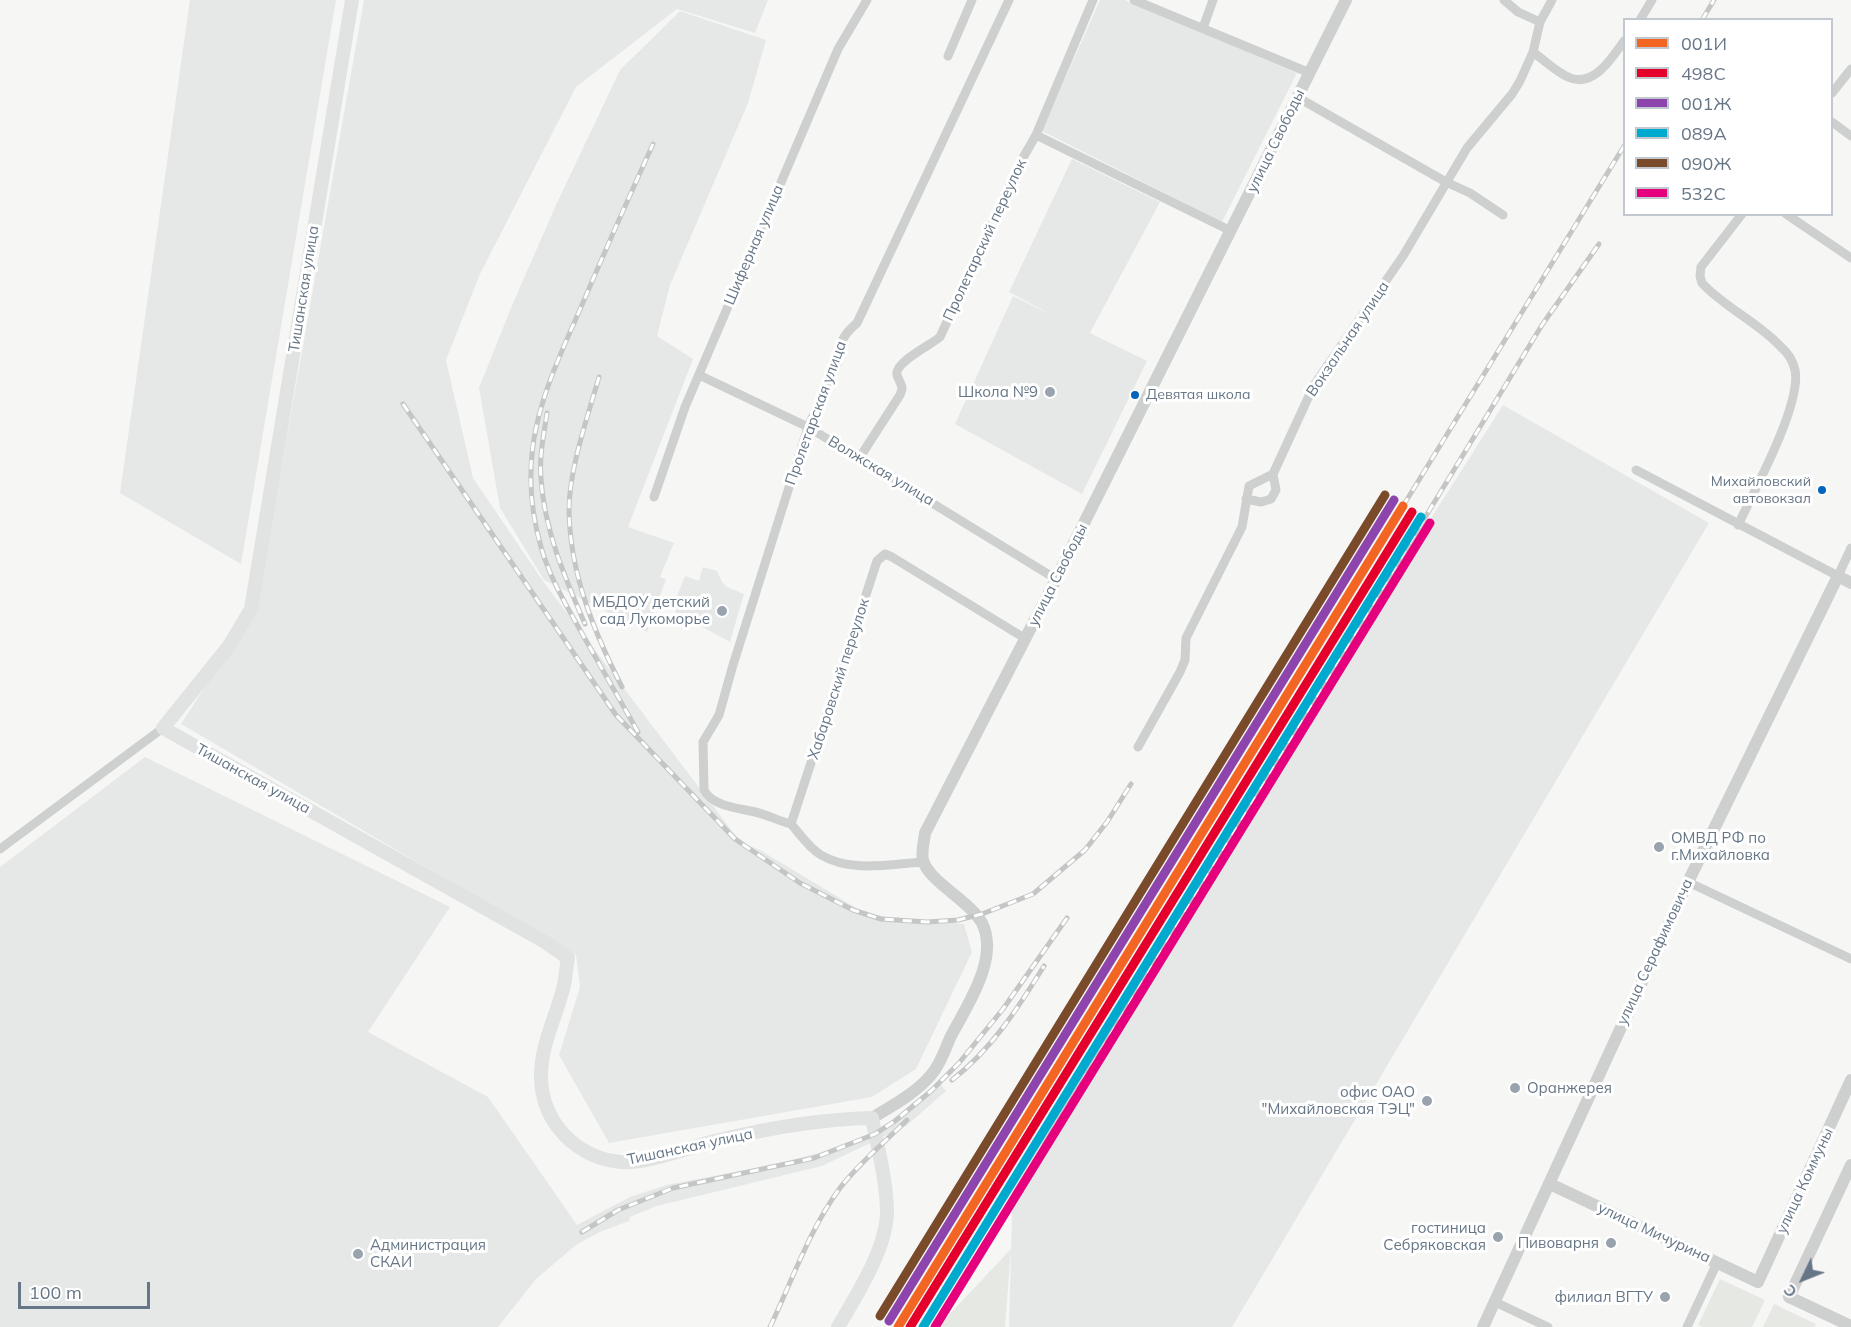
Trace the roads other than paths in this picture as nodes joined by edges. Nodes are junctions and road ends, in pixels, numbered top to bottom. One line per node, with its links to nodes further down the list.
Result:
1 (352, 0): 44 (main road, Тишанская улица)
2 (867, 0): 31 (street, Шиферная улица)
3 (972, 0): 17 (street)
4 (1008, 0): 32 (street, Пролетарская улица)
5 (1093, 0): 23 (street, Пролетарский переулок)
6 (1134, 0): 14 (street)
7 (1213, 0): 14 (street)
8 (1346, 0): 19 (street, улица Свободы)
9 (1504, 0): 13 (street)
10 (1552, 0): 13 (street, Вокзальная улица)
11 (1652, 0): 12 (street)
12 (1641, 18)
13 (1540, 22): 16 (street, Вокзальная улица)
14 (1203, 28): 19 (street)
15 (1623, 42): 16 (street)
16 (1533, 52): 25 (street, Вокзальная улица)
17 (948, 56)
18 (1851, 69): 20 (street)
19 (1310, 73): 21 (street, улица Свободы)
20 (1833, 92)
21 (1298, 98): 25 (street); 29 (street, улица Свободы)
22 (1833, 123): 24 (street)
23 (1036, 135): 29 (street); 33 (street, Пролетарский переулок)
24 (1851, 136)
25 (1446, 182): 26 (street); 35 (street, Вокзальная улица)
26 (1503, 215)
27 (1740, 216): 38 (street)
28 (1789, 216): 30 (street)
29 (1231, 231): 41 (street, улица Свободы)
30 (1851, 258)
31 (699, 375): 32 (street, Волжская улица); 36 (street, Шиферная улица)
32 (808, 427): 33 (street, Волжская улица); 46 (street, Пролетарская улица)
33 (860, 457): 41 (street, Волжская улица)
34 (1636, 470): 38 (street)
35 (1273, 474): 37 (street); 37 (street, Вокзальная улица)
36 (654, 497)
37 (1246, 499): 45 (street)
38 (1738, 525): 40 (street)
39 (1851, 548): 40 (street, улица Серафимовича)
40 (1838, 576): 42 (street); 49 (street, улица Серафимовича)
41 (1056, 579): 43 (street, улица Свободы)
42 (1851, 583)
43 (1026, 639): 46 (street, Хабаровский переулок); 48 (street, улица Свободы)
44 (163, 728): 47 (street); 52 (main road, Тишанская улица)
45 (1138, 747)
46 (791, 824): 48 (street)
47 (0, 849)
48 (923, 862): 52 (street)
49 (1688, 882): 50 (street); 54 (street, улица Серафимовича)
50 (1851, 959)
51 (1851, 1080): 56 (street, улица Коммуны)
52 (872, 1118): 60 (main road)
53 (1851, 1165): 58 (street)
54 (1550, 1184): 55 (street, улица Мичурина); 57 (street, улица Серафимовича)
55 (1717, 1263): 56 (street, улица Мичурина); 63 (street)
56 (1758, 1282)
57 (1495, 1302): 61 (street, улица Серафимовича); 62 (street)
58 (1828, 1322): 59 (street)
59 (1851, 1326)
60 (838, 1327)
61 (1484, 1327)
62 (1548, 1327)
63 (1687, 1327)

